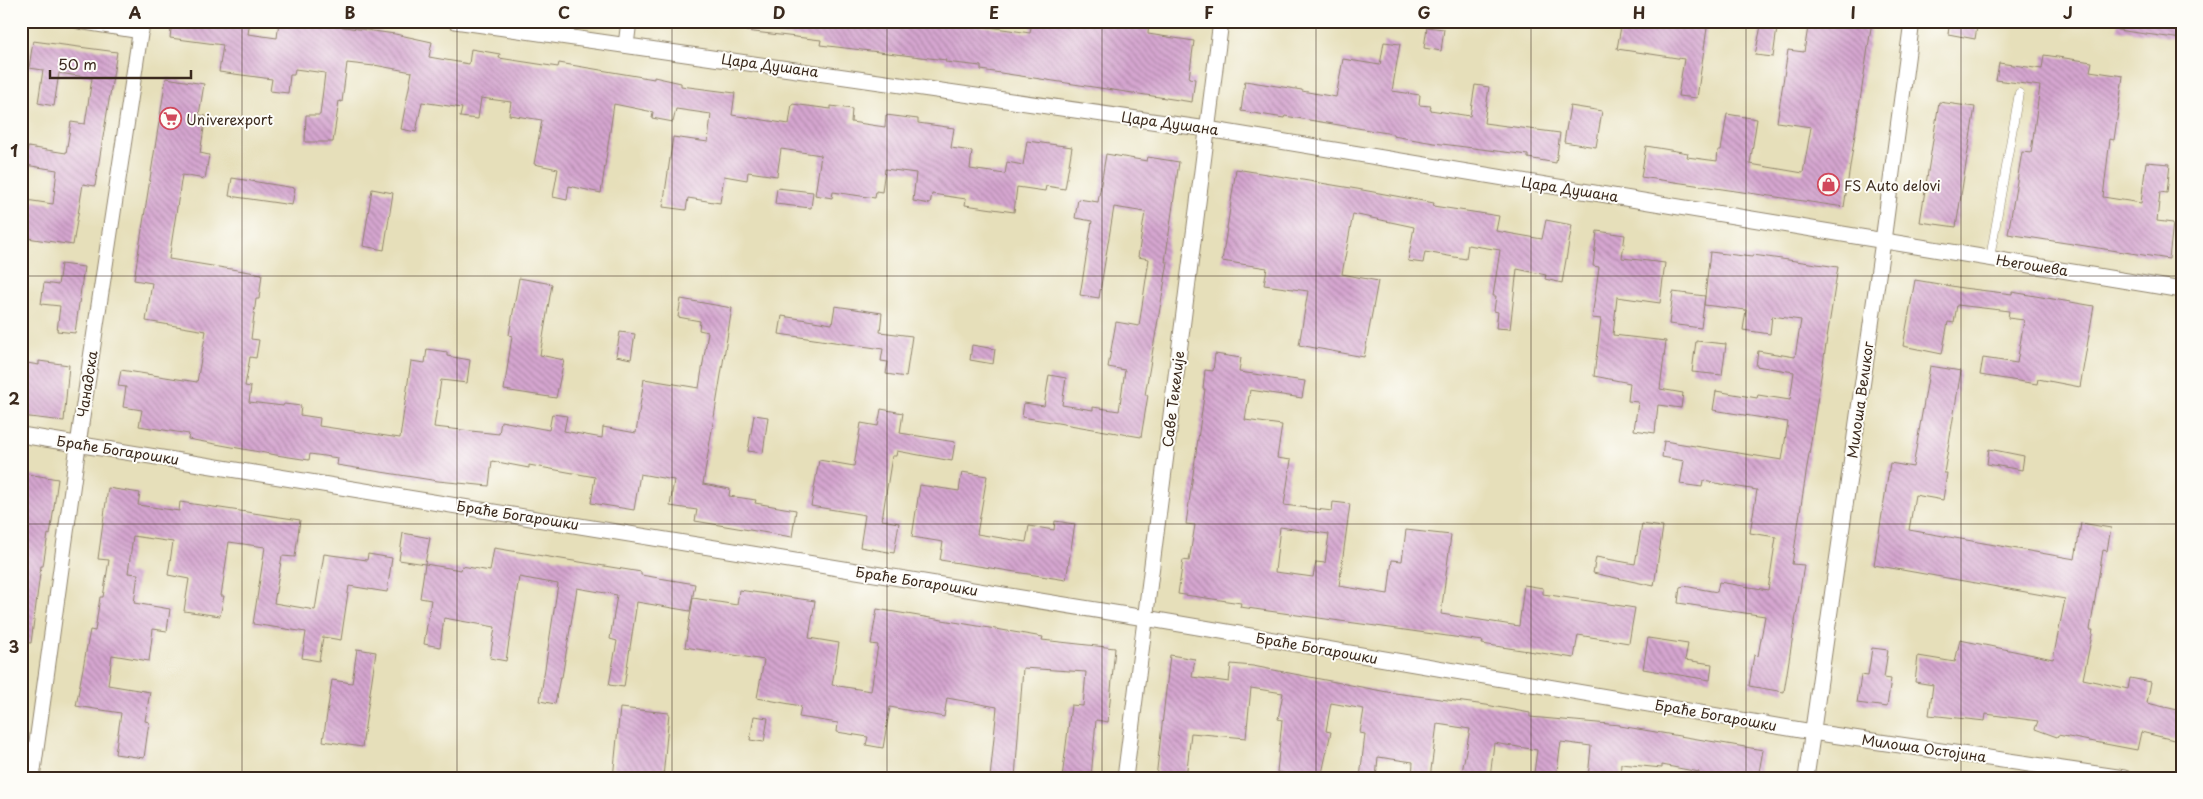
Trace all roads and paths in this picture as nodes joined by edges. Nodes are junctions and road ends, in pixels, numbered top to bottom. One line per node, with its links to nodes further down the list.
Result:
1 (80, 21): 6 (street)
2 (455, 21): 7 (street, Цара Душана)
3 (629, 21): 7 (street)
4 (1221, 21): 9 (street, Саве Текелије)
5 (1912, 21): 10 (street, Милоша Великог)
6 (141, 26): 14 (street, Чанадска)
7 (626, 45): 9 (street, Цара Душана)
8 (2018, 93): 11 (lane)
9 (1207, 129): 10 (street, Цара Душана); 15 (street, Саве Текелије)
10 (1883, 241): 11 (street, Његошева); 16 (street, Милоша Великог)
11 (1990, 258): 12 (street, Његошева)
12 (2182, 290)
13 (21, 435): 14 (street, Браће Богарошки)
14 (78, 443): 15 (street, Браће Богарошки); 17 (street, Чанадска)
15 (1145, 618): 16 (street, Браће Богарошки); 18 (street, Саве Текелије)
16 (1812, 732): 19 (street, Милоша Великог); 20 (street, Милоша Остојина)
17 (32, 778)
18 (1125, 778)
19 (1806, 778)
20 (2124, 778)

